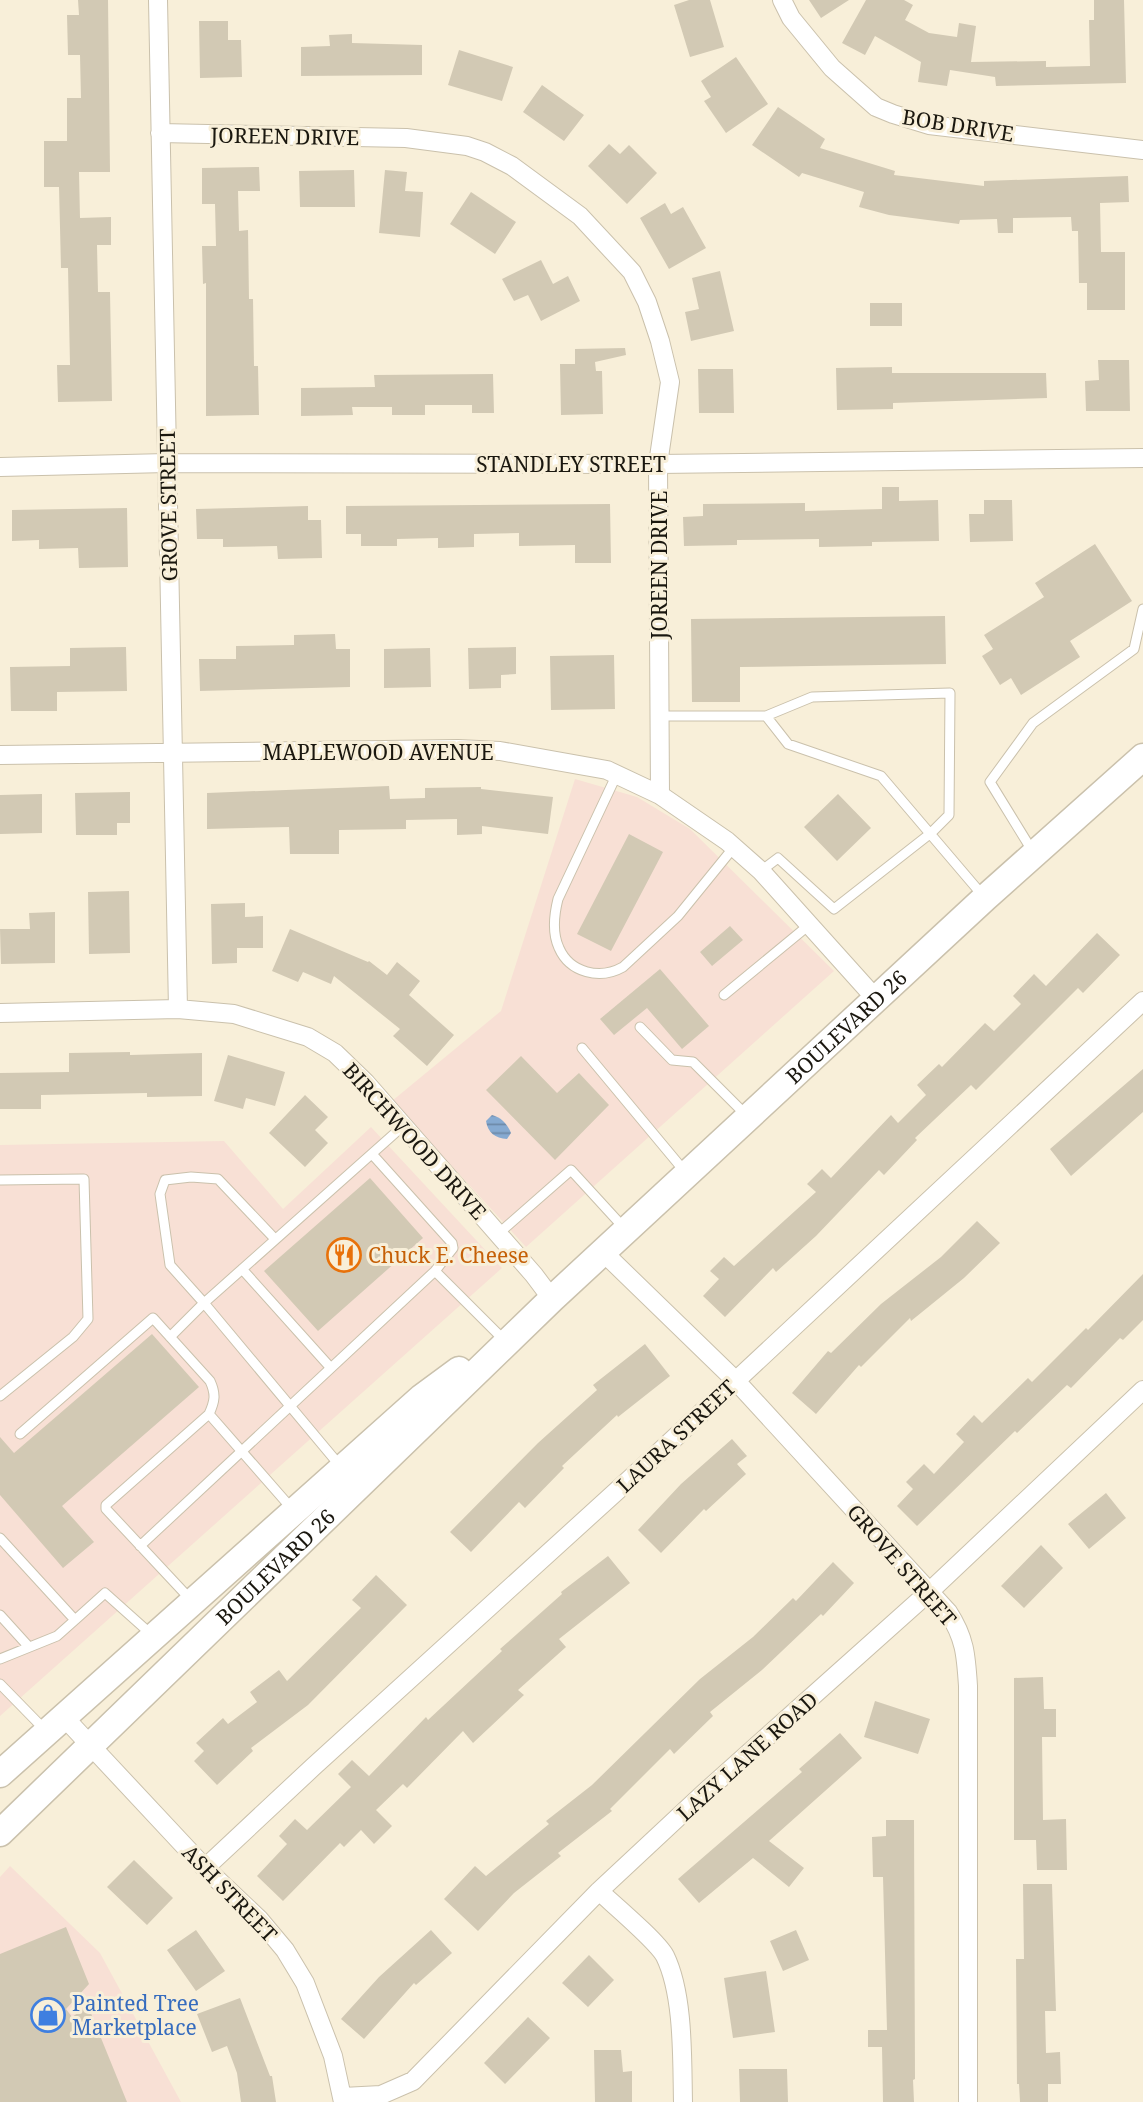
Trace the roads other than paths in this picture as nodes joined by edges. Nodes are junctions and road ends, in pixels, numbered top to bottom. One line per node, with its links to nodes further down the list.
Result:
1 (158, 0): 3 (street, GROVE STREET)
2 (782, 0): 4 (street, BOB DRIVE)
3 (160, 133): 6 (street, GROVE STREET); 7 (street, JOREEN DRIVE)
4 (1143, 150)
5 (1143, 458): 7 (street, STANDLEY STREET)
6 (167, 463): 7 (street, STANDLEY STREET); 8 (street, STANDLEY STREET); 12 (street, GROVE STREET)
7 (658, 464): 10 (street, JOREEN DRIVE)
8 (0, 467)
9 (1143, 609): 19 (lane)
10 (660, 716): 11 (lane); 16 (street, JOREEN DRIVE)
11 (766, 716): 17 (lane); 17 (lane)
12 (173, 754): 13 (street, MAPLEWOOD AVENUE); 15 (street, MAPLEWOOD AVENUE); 26 (street, GROVE STREET)
13 (0, 755)
14 (1143, 757): 19 (main road, BOULEVARD 26)
15 (617, 774): 16 (street, MAPLEWOOD AVENUE); 18 (lane)
16 (660, 795): 18 (street, MAPLEWOOD AVENUE)
17 (931, 832): 20 (lane); 21 (lane)
18 (734, 847): 20 (street, MAPLEWOOD AVENUE)
19 (1034, 853): 21 (main road, BOULEVARD 26)
20 (761, 871): 22 (street, MAPLEWOOD AVENUE)
21 (985, 898): 24 (main road, BOULEVARD 26)
22 (809, 925): 23 (lane); 24 (street, MAPLEWOOD AVENUE)
23 (723, 995)
24 (876, 999): 30 (main road, BOULEVARD 26)
25 (1143, 1001): 46 (street, LAURA STREET)
26 (178, 1009): 27 (street, BIRCHWOOD DRIVE); 31 (street, BIRCHWOOD DRIVE)
27 (0, 1013)
28 (640, 1027): 30 (lane)
29 (582, 1048): 33 (lane)
30 (748, 1117): 33 (main road, BOULEVARD 26)
31 (403, 1126): 32 (lane); 36 (street, BIRCHWOOD DRIVE)
32 (372, 1154): 37 (lane); 40 (lane)
33 (687, 1174): 35 (main road, BOULEVARD 26)
34 (0, 1180): 48 (lane)
35 (626, 1231): 36 (lane); 38 (main road, BOULEVARD 26)
36 (498, 1234): 41 (street, BIRCHWOOD DRIVE)
37 (275, 1239): 39 (lane); 42 (lane)
38 (603, 1252): 41 (main road, BOULEVARD 26); 46 (street, GROVE STREET)
39 (242, 1269): 42 (lane); 45 (lane)
40 (435, 1271): 44 (lane); 45 (lane)
41 (552, 1299): 44 (main road, BOULEVARD 26); 66 (main road, BOULEVARD 26)
42 (204, 1303): 43 (lane); 49 (lane)
43 (170, 1337): 50 (lane); 51 (lane)
44 (502, 1338): 53 (main road, BOULEVARD 26)
45 (330, 1367): 49 (lane)
46 (736, 1381): 57 (street, GROVE STREET); 69 (street, LAURA STREET)
47 (1143, 1390): 57 (street, LAZY LANE ROAD)
48 (0, 1396)
49 (289, 1405): 52 (lane); 53 (lane)
50 (209, 1414): 52 (lane); 56 (lane)
51 (20, 1434)
52 (241, 1452): 54 (lane); 56 (lane)
53 (342, 1468): 54 (main road, BOULEVARD 26)
54 (294, 1511): 58 (main road, BOULEVARD 26)
55 (0, 1538): 60 (lane)
56 (140, 1546): 58 (lane)
57 (929, 1592): 70 (street, LAZY LANE ROAD); 73 (street, GROVE STREET)
58 (192, 1602): 61 (main road, BOULEVARD 26)
59 (0, 1615): 62 (lane)
60 (75, 1620): 61 (lane); 62 (lane)
61 (153, 1636): 65 (main road, BOULEVARD 26)
62 (29, 1647): 63 (lane)
63 (0, 1659)
64 (0, 1684): 65 (lane)
65 (55, 1724): 66 (street, ASH STREET); 67 (main road, BOULEVARD 26)
66 (91, 1746): 68 (main road, BOULEVARD 26); 69 (street, ASH STREET)
67 (0, 1774)
68 (0, 1833)
69 (205, 1868): 71 (street, ASH STREET)
70 (599, 1891): 71 (street, LAZY LANE ROAD); 72 (street)
71 (343, 2100)
72 (683, 2102)
73 (968, 2102)

